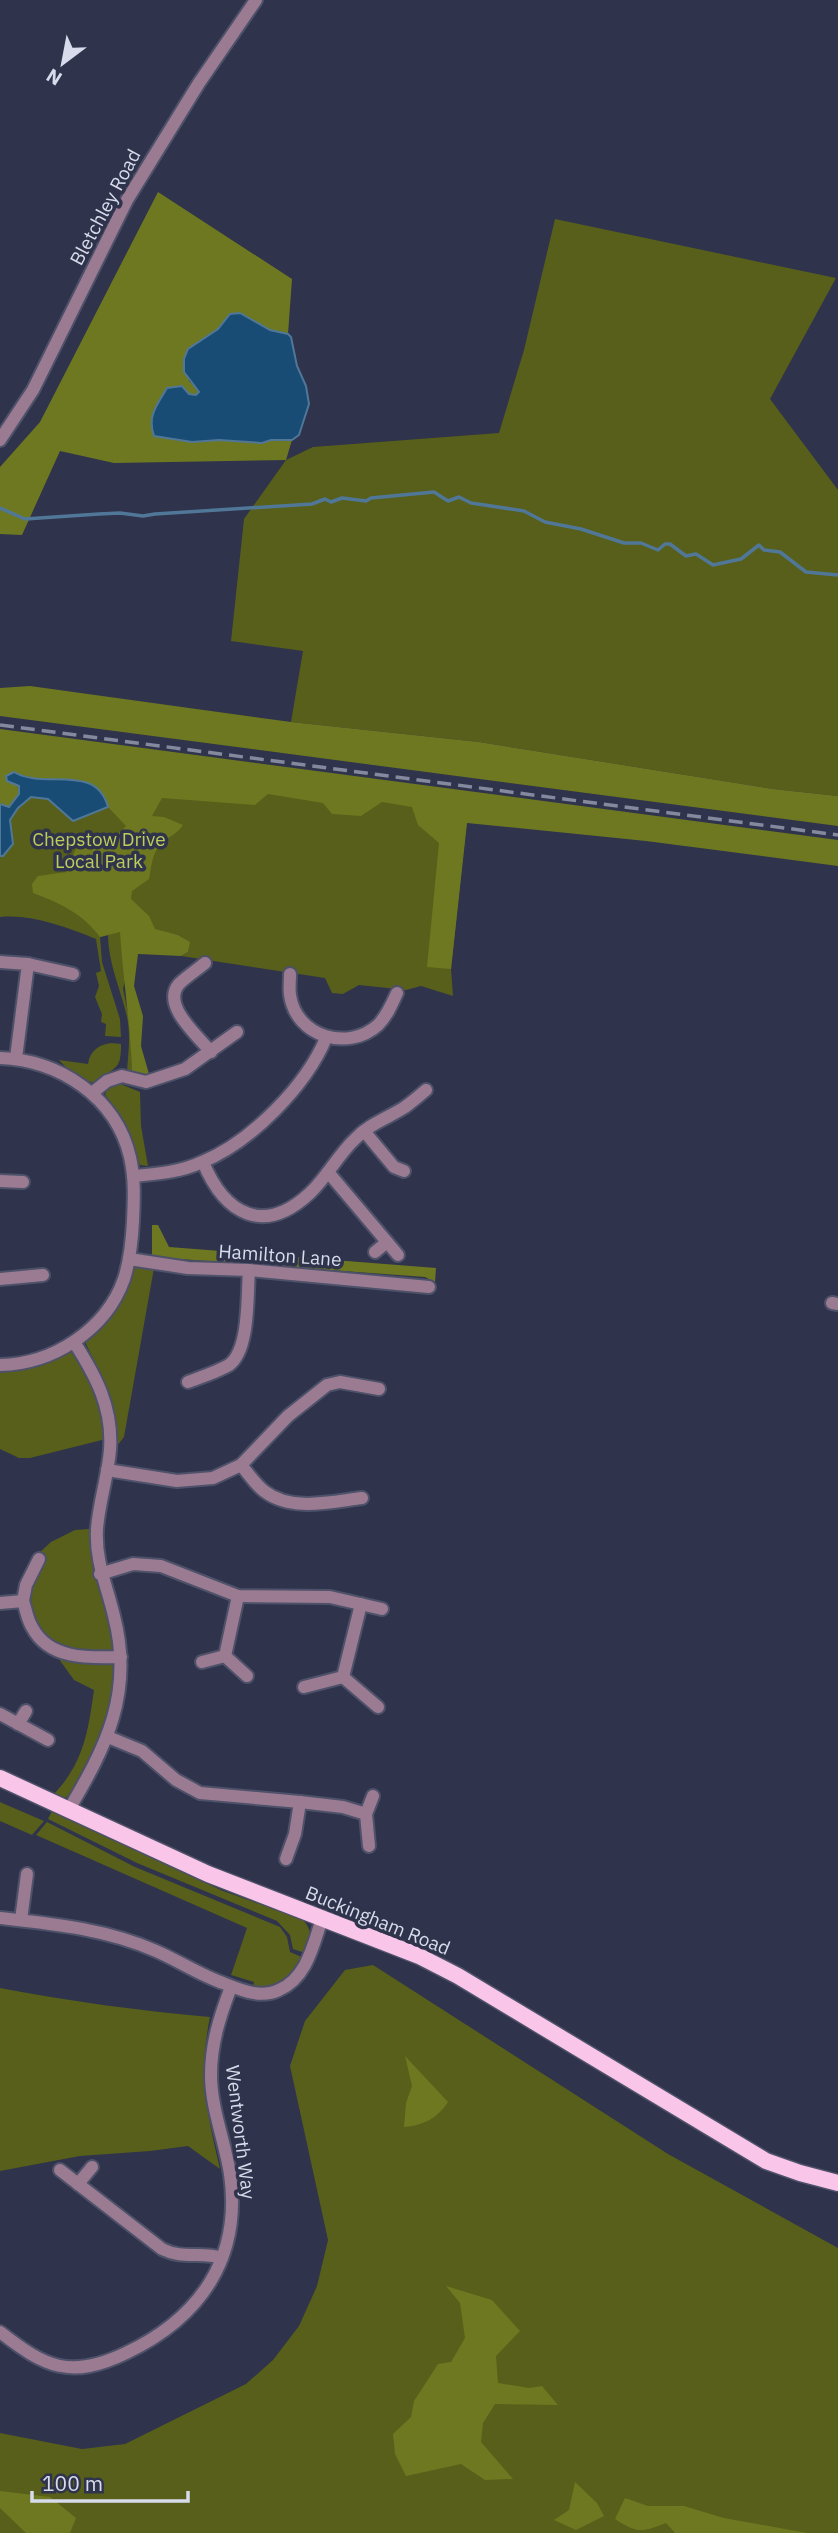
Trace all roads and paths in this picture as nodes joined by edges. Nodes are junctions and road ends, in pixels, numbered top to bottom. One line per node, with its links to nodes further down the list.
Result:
1 (256, 0): 2 (street, Bletchley Road)
2 (0, 440)
3 (0, 962): 5 (street)
4 (205, 963): 11 (street)
5 (28, 964): 6 (street); 13 (street)
6 (73, 974)
7 (290, 974): 10 (street)
8 (397, 993): 10 (street)
9 (237, 1032): 11 (street)
10 (326, 1038): 19 (street)
11 (211, 1052): 15 (street)
12 (0, 1058): 13 (street)
13 (16, 1058): 15 (street)
14 (426, 1090): 17 (street)
15 (92, 1093): 22 (street)
16 (393, 1097): 17 (street)
17 (403, 1108): 18 (street)
18 (364, 1130): 20 (street); 21 (street)
19 (203, 1162): 21 (street); 22 (street)
20 (404, 1171)
21 (328, 1172): 25 (street)
22 (134, 1176): 28 (street)
23 (0, 1181): 24 (street)
24 (23, 1182)
25 (387, 1242): 26 (street); 27 (street)
26 (375, 1252)
27 (398, 1255)
28 (130, 1259): 29 (street, Hamilton Lane); 33 (street)
29 (249, 1270): 32 (street, Hamilton Lane); 35 (street)
30 (43, 1275): 31 (street)
31 (0, 1279)
32 (429, 1287)
33 (74, 1342): 34 (street); 38 (street)
34 (0, 1365)
35 (188, 1382)
36 (379, 1389): 37 (street)
37 (241, 1465): 38 (street); 39 (street)
38 (107, 1470): 41 (street)
39 (362, 1498)
40 (39, 1559): 43 (street)
41 (100, 1574): 42 (street); 48 (street)
42 (238, 1596): 45 (street); 47 (street)
43 (23, 1601): 44 (street); 48 (street)
44 (0, 1603)
45 (360, 1604): 46 (street); 51 (street)
46 (382, 1609)
47 (225, 1656): 49 (street); 50 (street)
48 (121, 1657): 57 (street)
49 (202, 1662)
50 (247, 1676)
51 (343, 1677): 52 (street); 53 (street)
52 (304, 1687)
53 (378, 1707)
54 (26, 1711): 56 (street)
55 (0, 1714): 56 (street)
56 (18, 1724): 58 (street)
57 (108, 1737): 61 (street); 62 (street)
58 (48, 1740)
59 (0, 1778): 62 (main road, Buckingham Road)
60 (373, 1796): 63 (street)
61 (300, 1802): 63 (street); 65 (street)
62 (68, 1811): 68 (main road, Buckingham Road)
63 (366, 1814): 64 (street)
64 (369, 1846)
65 (286, 1859)
66 (27, 1874): 69 (street)
67 (0, 1918): 69 (street)
68 (322, 1919): 70 (street); 73 (main road, Buckingham Road)
69 (21, 1920): 70 (street)
70 (231, 1987): 75 (street, Wentworth Way)
71 (92, 2166): 74 (street)
72 (60, 2170): 74 (street)
73 (838, 2183)
74 (78, 2184): 75 (street)
75 (222, 2258): 76 (street, Wentworth Way)
76 (0, 2332)

